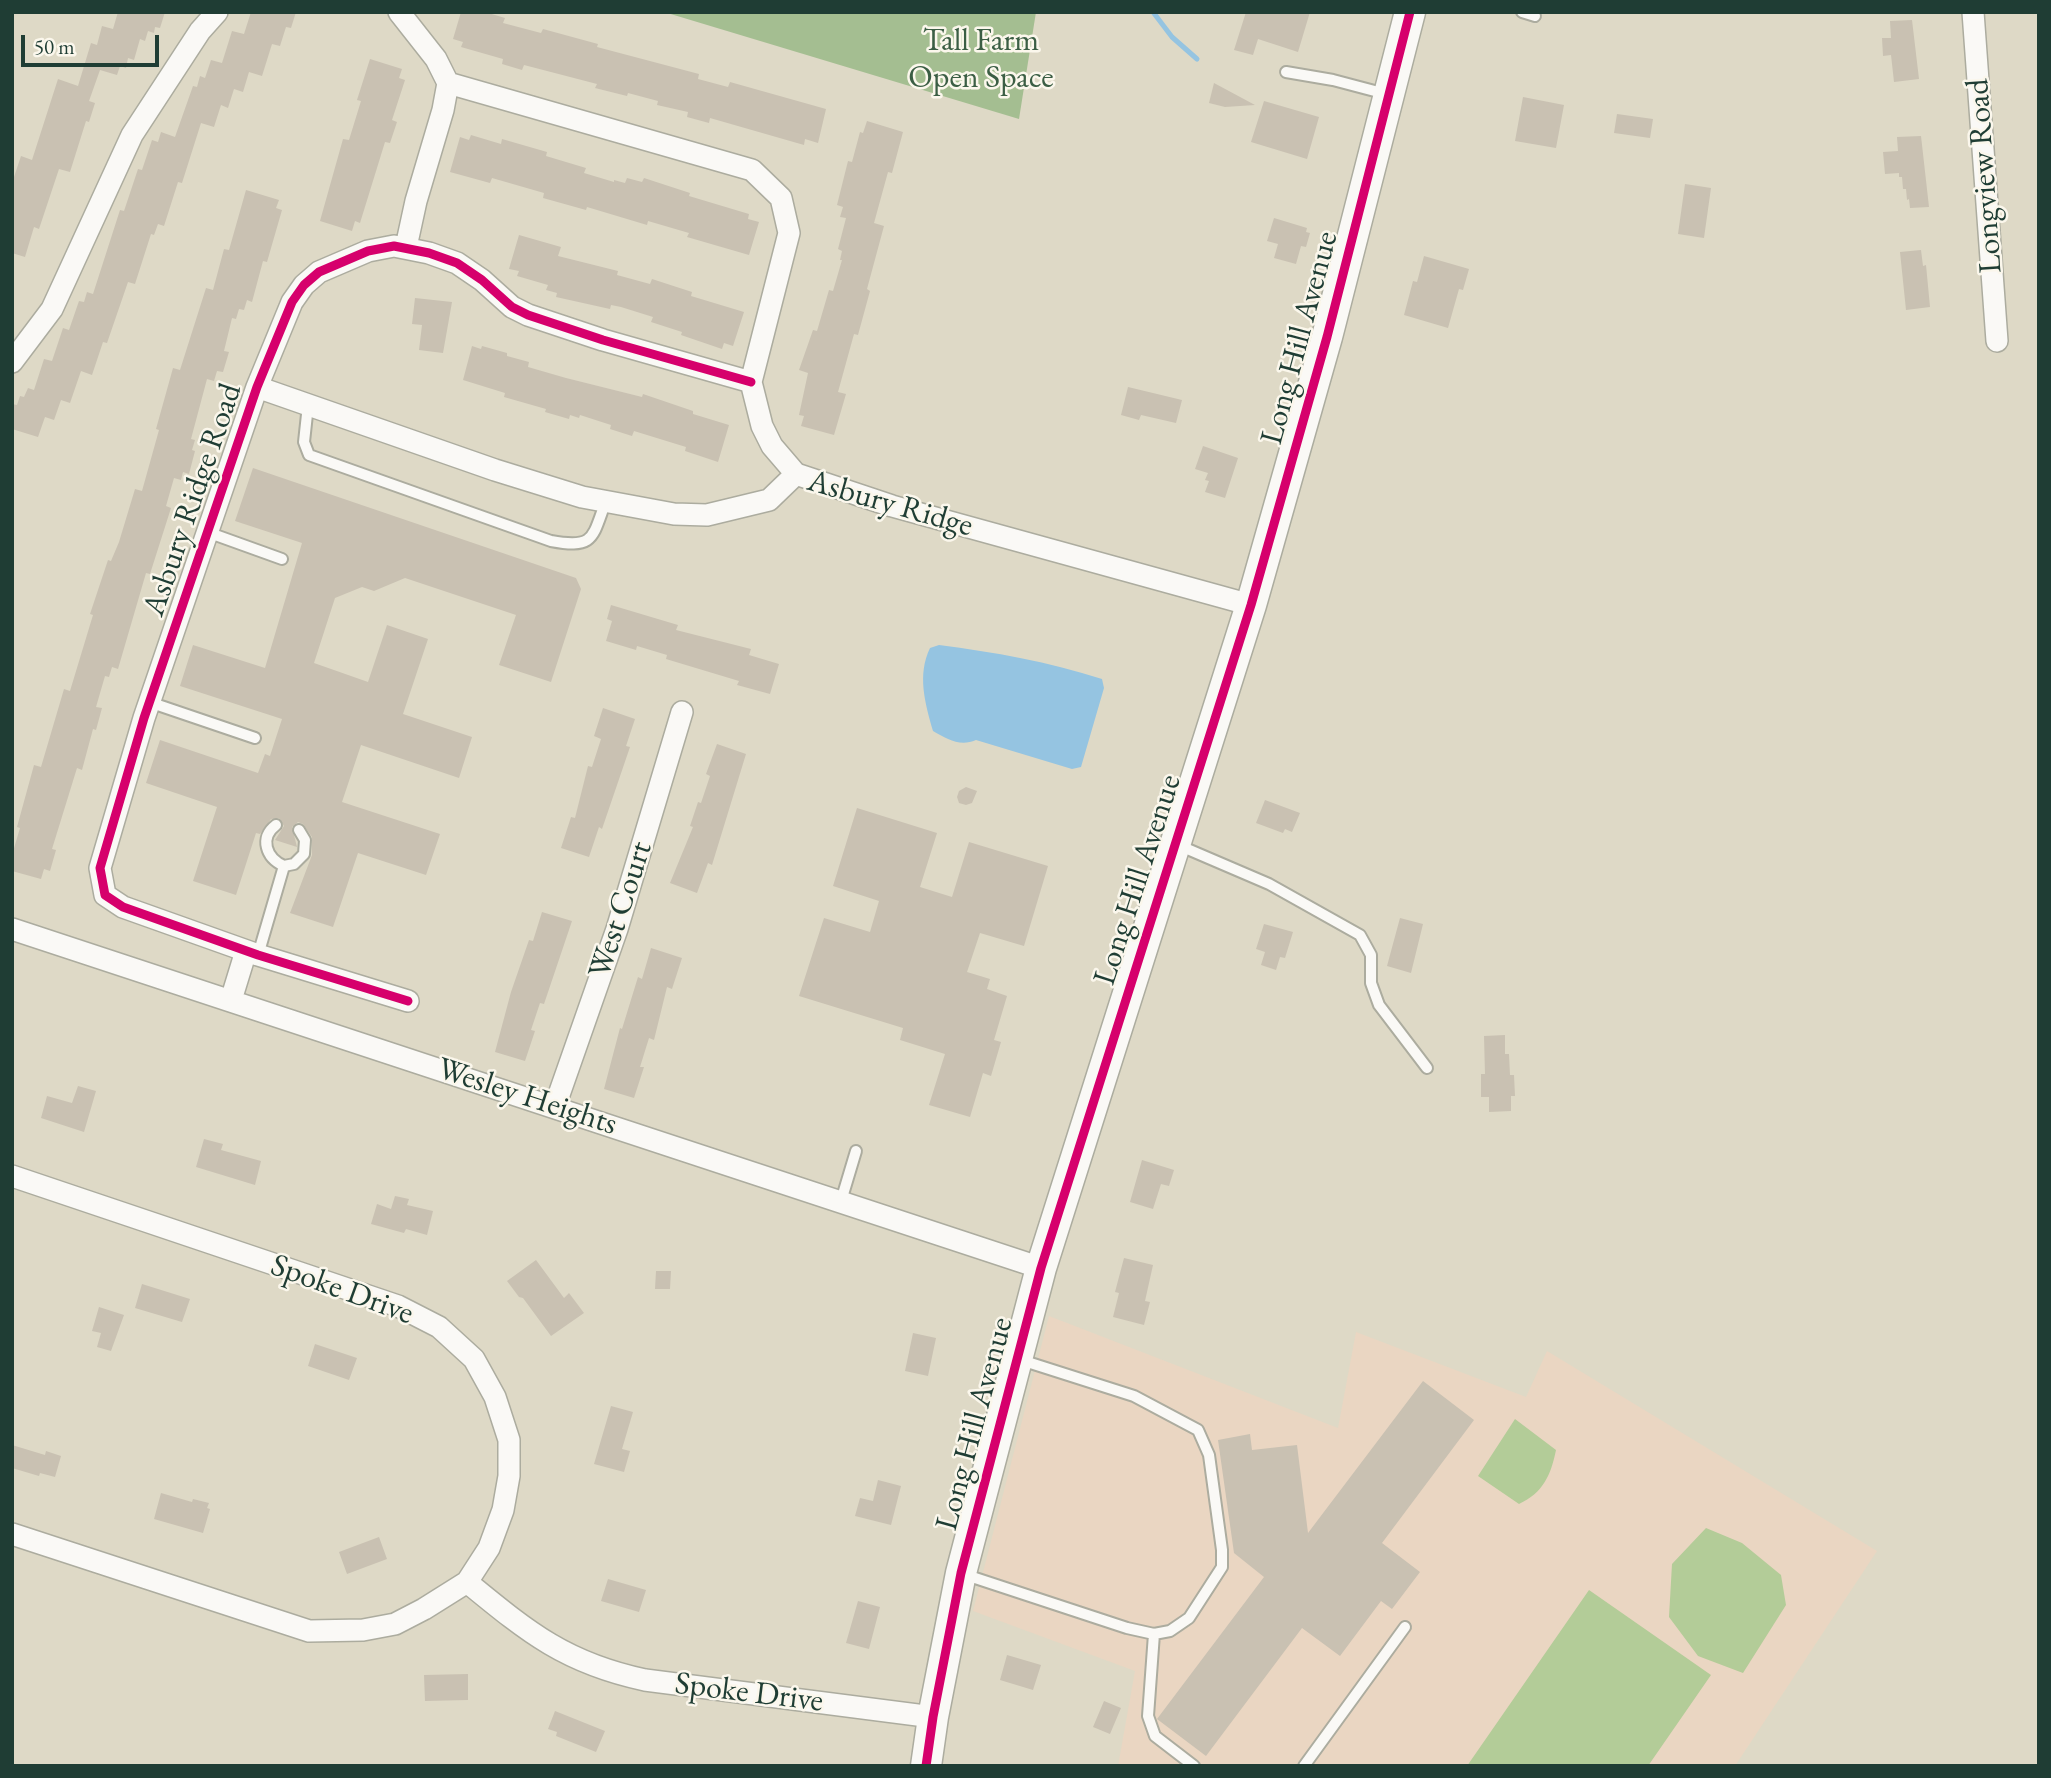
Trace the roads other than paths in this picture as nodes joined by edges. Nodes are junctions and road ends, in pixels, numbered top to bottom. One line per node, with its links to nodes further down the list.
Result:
1 (217, 12): 12 (street)
2 (399, 12): 8 (street)
3 (1410, 12): 9 (street, Long Hill Avenue)
4 (1522, 12): 6 (lane)
5 (1973, 12): 11 (street, Longview Road)
6 (1535, 16)
7 (1286, 72): 9 (lane)
8 (448, 83): 10 (street); 13 (street)
9 (1389, 95): 20 (street, Long Hill Avenue)
10 (406, 247): 13 (street, Asbury Ridge Road); 14 (street, Asbury Ridge Road)
11 (1997, 341)
12 (12, 362)
13 (751, 382): 16 (street)
14 (257, 387): 15 (street, Asbury Ridge); 18 (street, Asbury Ridge Road)
15 (308, 405): 17 (street, Asbury Ridge); 17 (lane)
16 (796, 474): 17 (street, Asbury Ridge); 20 (street, Asbury Ridge)
17 (607, 501)
18 (207, 533): 19 (lane); 21 (street, Asbury Ridge Road)
19 (282, 559)
20 (1251, 605): 26 (street, Long Hill Avenue)
21 (149, 702): 23 (lane); 29 (street, Asbury Ridge Road)
22 (682, 712): 33 (street, West Court)
23 (255, 738)
24 (276, 825): 27 (lane)
25 (299, 830): 27 (lane)
26 (1175, 844): 32 (lane); 37 (street, Long Hill Avenue)
27 (284, 866): 29 (lane)
28 (12, 929): 30 (street, Wesley Heights)
29 (252, 953): 30 (street); 31 (street, Asbury Ridge Road)
30 (231, 1000): 33 (street, Wesley Heights)
31 (408, 1001)
32 (1427, 1068)
33 (555, 1106): 36 (street, Wesley Heights)
34 (856, 1151): 36 (lane)
35 (12, 1175): 41 (street, Spoke Drive)
36 (841, 1201): 37 (street, Wesley Heights)
37 (1041, 1268): 38 (street, Long Hill Avenue)
38 (1017, 1359): 40 (street, Long Hill Avenue); 43 (lane)
39 (12, 1534): 41 (street, Spoke Drive)
40 (961, 1573): 43 (lane); 44 (street, Long Hill Avenue)
41 (467, 1582): 44 (street, Spoke Drive)
42 (1405, 1627): 47 (lane)
43 (1154, 1634): 46 (lane)
44 (933, 1717): 45 (street, Long Hill Avenue)
45 (926, 1766)
46 (1194, 1766)
47 (1304, 1766)

